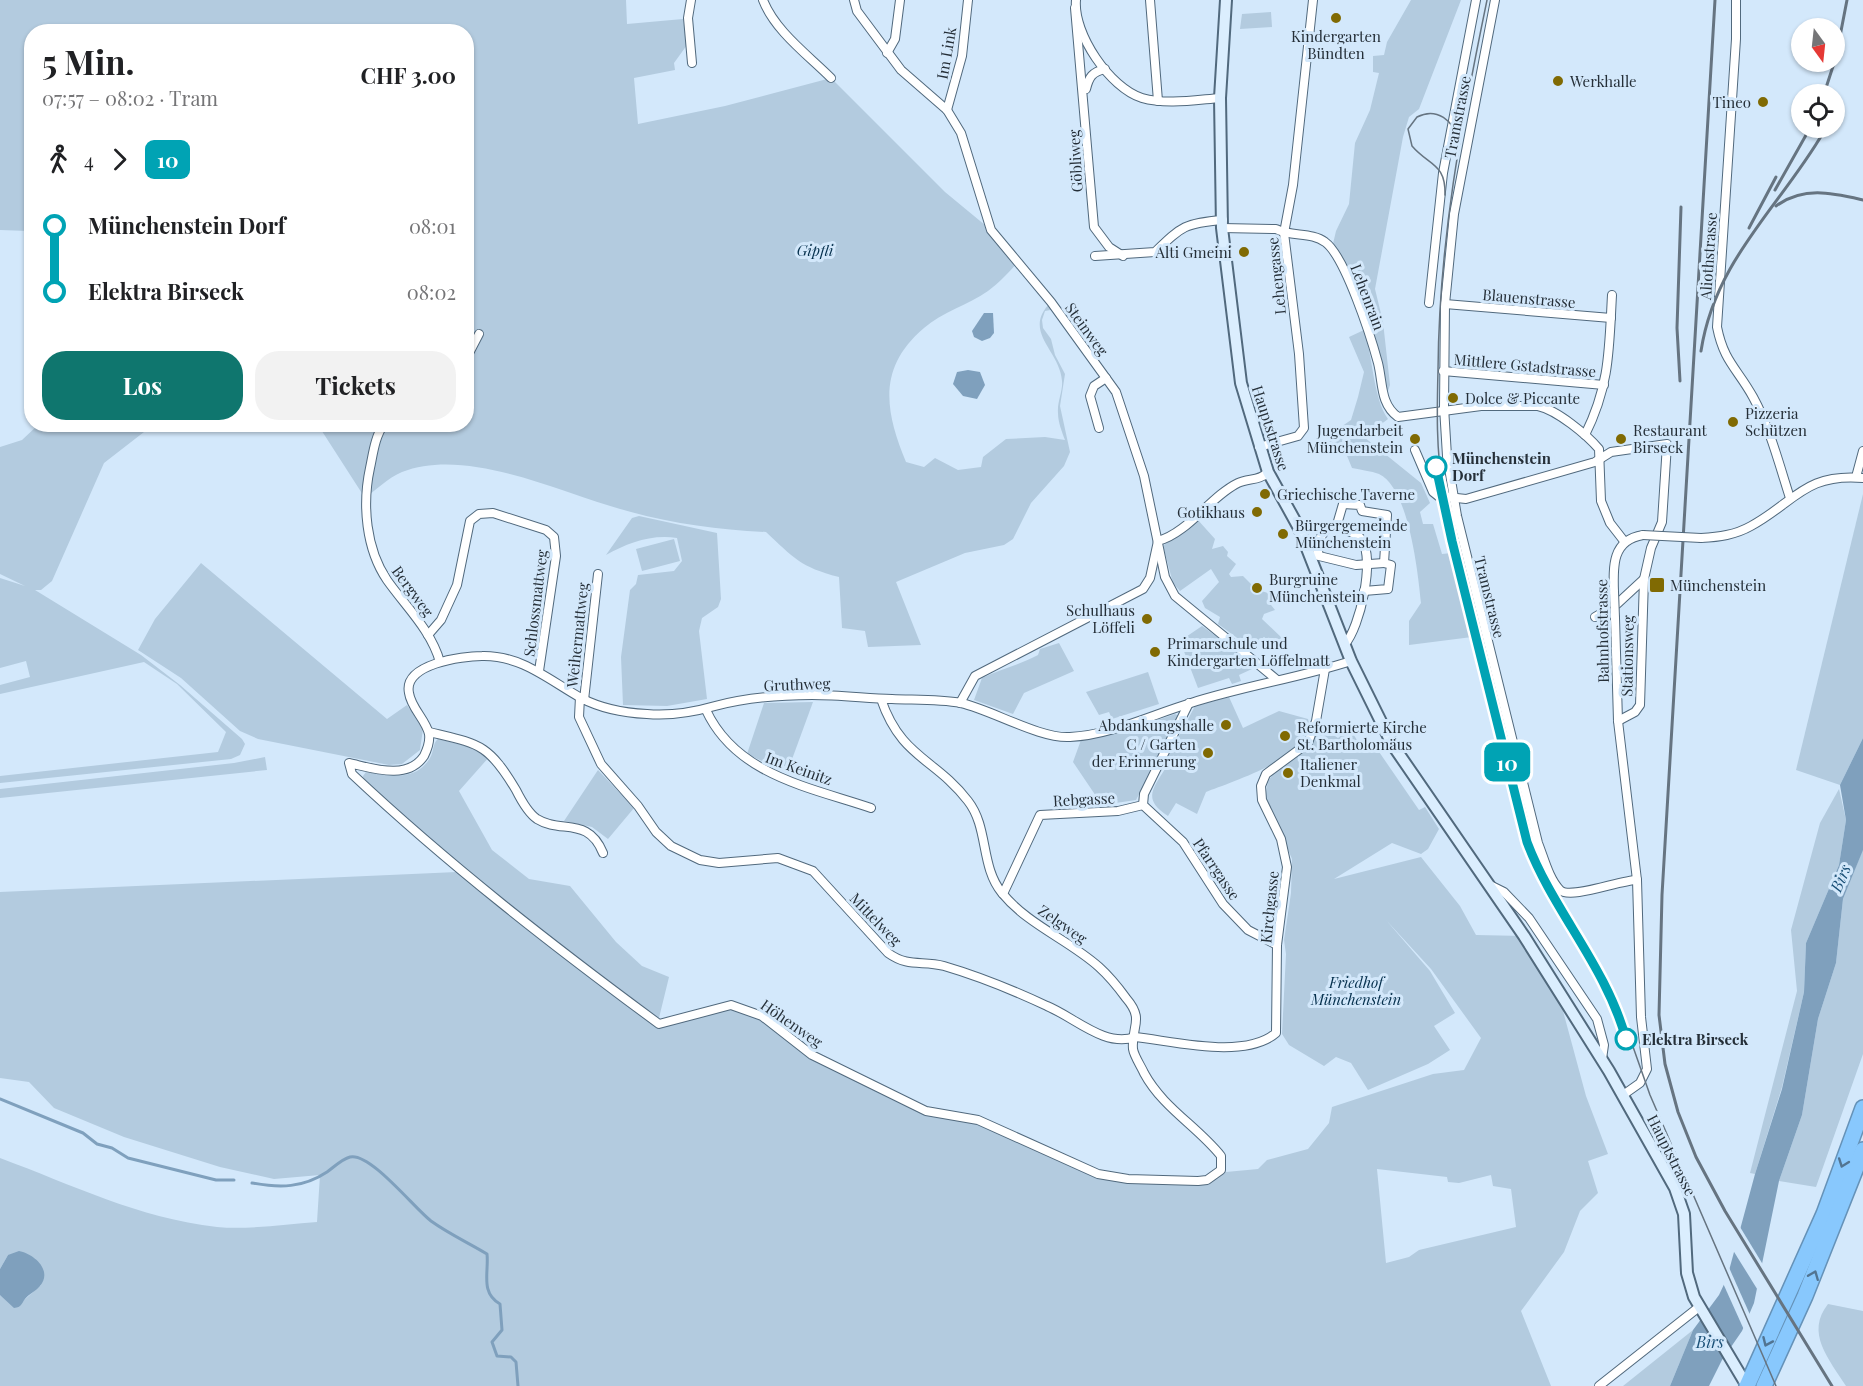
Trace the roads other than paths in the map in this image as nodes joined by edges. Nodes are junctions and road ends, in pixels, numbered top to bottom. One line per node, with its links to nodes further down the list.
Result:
1 (691, 0): 14 (street)
2 (763, 0): 16 (street)
3 (854, 0): 13 (street, Steinweg)
4 (900, 0): 13 (street)
5 (968, 0): 20 (street, Im Link)
6 (1150, 0): 19 (street)
7 (1226, 0): 18 (main road, Hauptstrasse)
8 (1313, 0): 22 (street, Lehengasse)
9 (1476, 0): 26 (street, Tramstrasse)
10 (1495, 0): 27 (street, Tramstrasse)
11 (1736, 0): 45 (street, Aliothstrasse)
12 (1076, 4): 15 (street); 17 (street, Göbliweg)
13 (888, 53): 20 (street, Steinweg)
14 (692, 63)
15 (1105, 69): 17 (street); 19 (street)
16 (831, 78)
17 (1085, 94): 24 (street, Göbliweg)
18 (1220, 98): 19 (street); 21 (main road, Hauptstrasse)
19 (1158, 101)
20 (947, 110): 32 (street, Steinweg)
21 (1222, 224): 22 (street, Lehenrain); 24 (street, Lehenrain); 38 (main road, Hauptstrasse)
22 (1284, 233): 34 (street, Lehenrain); 38 (street, Lehengasse)
23 (1095, 256): 24 (street, Lehenrain)
24 (1123, 256)
25 (1612, 295): 28 (street)
26 (1429, 303)
27 (1445, 304): 28 (street, Blauenstrasse); 31 (street, Tramstrasse)
28 (1611, 318): 33 (street)
29 (479, 334): 30 (street)
30 (474, 344)
31 (1443, 371): 33 (street, Mittlere Gstadstrasse); 34 (street, Tramstrasse)
32 (1106, 378): 35 (street); 47 (street, Steinweg)
33 (1604, 385): 37 (street)
34 (1444, 411): 37 (street, Lehenrain); 44 (street, Tramstrasse)
35 (1099, 428)
36 (381, 432): 56 (street, Bergweg)
37 (1585, 435): 41 (street, Lehenrain)
38 (1259, 447): 42 (main road, Hauptstrasse)
39 (1415, 450): 44 (street)
40 (1863, 451): 43 (street)
41 (1601, 458): 44 (street); 48 (street); 53 (street, Stationsweg)
42 (1268, 472): 47 (street); 49 (main road, Hauptstrasse)
43 (1859, 477): 45 (street)
44 (1453, 498): 73 (street, Tramstrasse)
45 (1790, 498): 48 (street, bridge)
46 (1336, 528): 49 (street); 50 (street); 51 (street)
47 (1158, 541): 62 (street, Steinweg); 65 (street)
48 (1624, 541): 68 (street, Bahnhofstrasse, bridge)
49 (1313, 556): 51 (street); 57 (main road, Hauptstrasse)
50 (1384, 563): 51 (street); 54 (street)
51 (1368, 564): 54 (street)
52 (597, 574): 63 (street, Weihermattweg)
53 (1644, 579): 55 (street, Stationsweg); 68 (street, Stationsweg)
54 (1364, 591): 57 (street)
55 (1595, 617)
56 (428, 635): 59 (street, Bergweg); 61 (street, Schlossmattweg)
57 (1345, 644): 58 (main road, Hauptstrasse)
58 (1352, 661): 60 (street, Gruthweg); 74 (main road, Hauptstrasse)
59 (440, 662): 61 (street, Gruthweg); 69 (street, Gruthweg)
60 (1325, 669): 62 (street, Gruthweg); 76 (street, Kirchgasse)
61 (539, 671): 63 (street, Gruthweg)
62 (1276, 679): 66 (street, Gruthweg)
63 (582, 698): 67 (street, Gruthweg); 78 (street, Mittelweg)
64 (882, 699): 65 (street, Gruthweg); 67 (street, Gruthweg); 75 (street, Zelgweg)
65 (960, 703): 66 (street, Gruthweg)
66 (1189, 703): 70 (street)
67 (706, 710): 71 (street, Im Keinitz)
68 (1618, 721): 73 (street, Bahnhofstrasse)
69 (429, 732): 72 (street); 83 (street, Höhenweg)
70 (1143, 805): 75 (street, Rebgasse); 76 (street, Pfarrgasse)
71 (871, 808)
72 (603, 853)
73 (1637, 880): 80 (street)
74 (1486, 883): 79 (main road, Hauptstrasse); 79 (street, Hauptstrasse)
75 (1003, 894): 78 (street, Zelgweg)
76 (1277, 945): 77 (street, Kirchgasse)
77 (1276, 1033): 78 (street, Mittelweg)
78 (1135, 1037): 83 (street, Zelgweg)
79 (1602, 1059): 80 (main road, Hauptstrasse)
80 (1623, 1095): 84 (main road, Hauptstrasse)
81 (1863, 1108): 85 (highway, one-way to 85)
82 (1863, 1150): 87 (highway, one-way to 82)
83 (1221, 1170)
84 (1699, 1307): 85 (main road, Hauptstrasse); 86 (street)
85 (1745, 1381)
86 (1599, 1386)
87 (1764, 1386)

